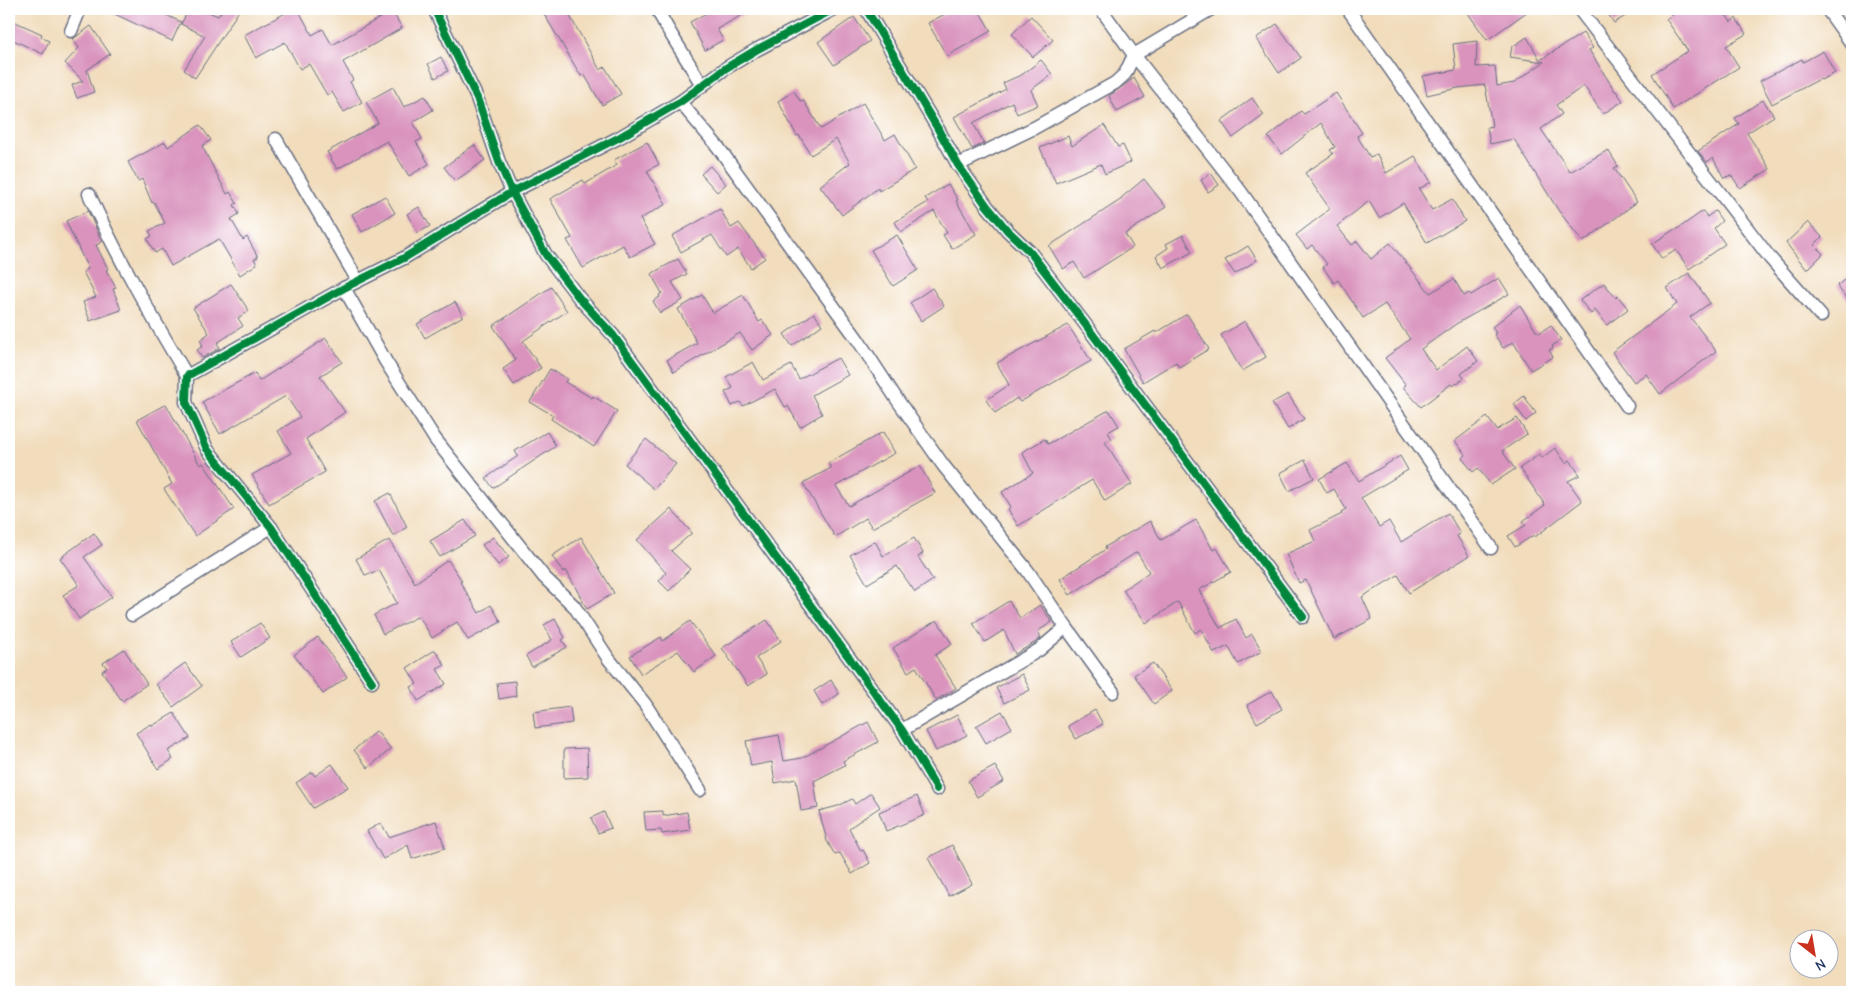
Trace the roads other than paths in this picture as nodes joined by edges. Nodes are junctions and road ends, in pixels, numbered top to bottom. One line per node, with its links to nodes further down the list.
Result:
1 (80, 9): 11 (street)
2 (434, 9): 18 (street)
3 (657, 9): 14 (street)
4 (834, 9): 14 (street)
5 (866, 9): 17 (street)
6 (1101, 9): 13 (street)
7 (1211, 9): 13 (street)
8 (1348, 9): 24 (street)
9 (1579, 9): 22 (street)
10 (1827, 9): 12 (street)
11 (71, 31)
12 (1852, 44)
13 (1134, 55): 17 (street); 26 (street)
14 (702, 86): 15 (street)
15 (680, 102): 18 (street); 29 (street)
16 (276, 139): 20 (street)
17 (958, 166): 28 (street)
18 (512, 192): 20 (street); 32 (street)
19 (89, 194): 23 (street)
20 (358, 281): 21 (street)
21 (344, 288): 23 (street); 34 (street)
22 (1821, 316)
23 (187, 376): 25 (street)
24 (1627, 406)
25 (271, 527): 27 (street); 30 (street)
26 (1491, 548)
27 (132, 615)
28 (1304, 617)
29 (1066, 627): 31 (street); 32 (street)
30 (372, 682)
31 (1113, 692)
32 (902, 730): 33 (street)
33 (937, 789)
34 (700, 790)

